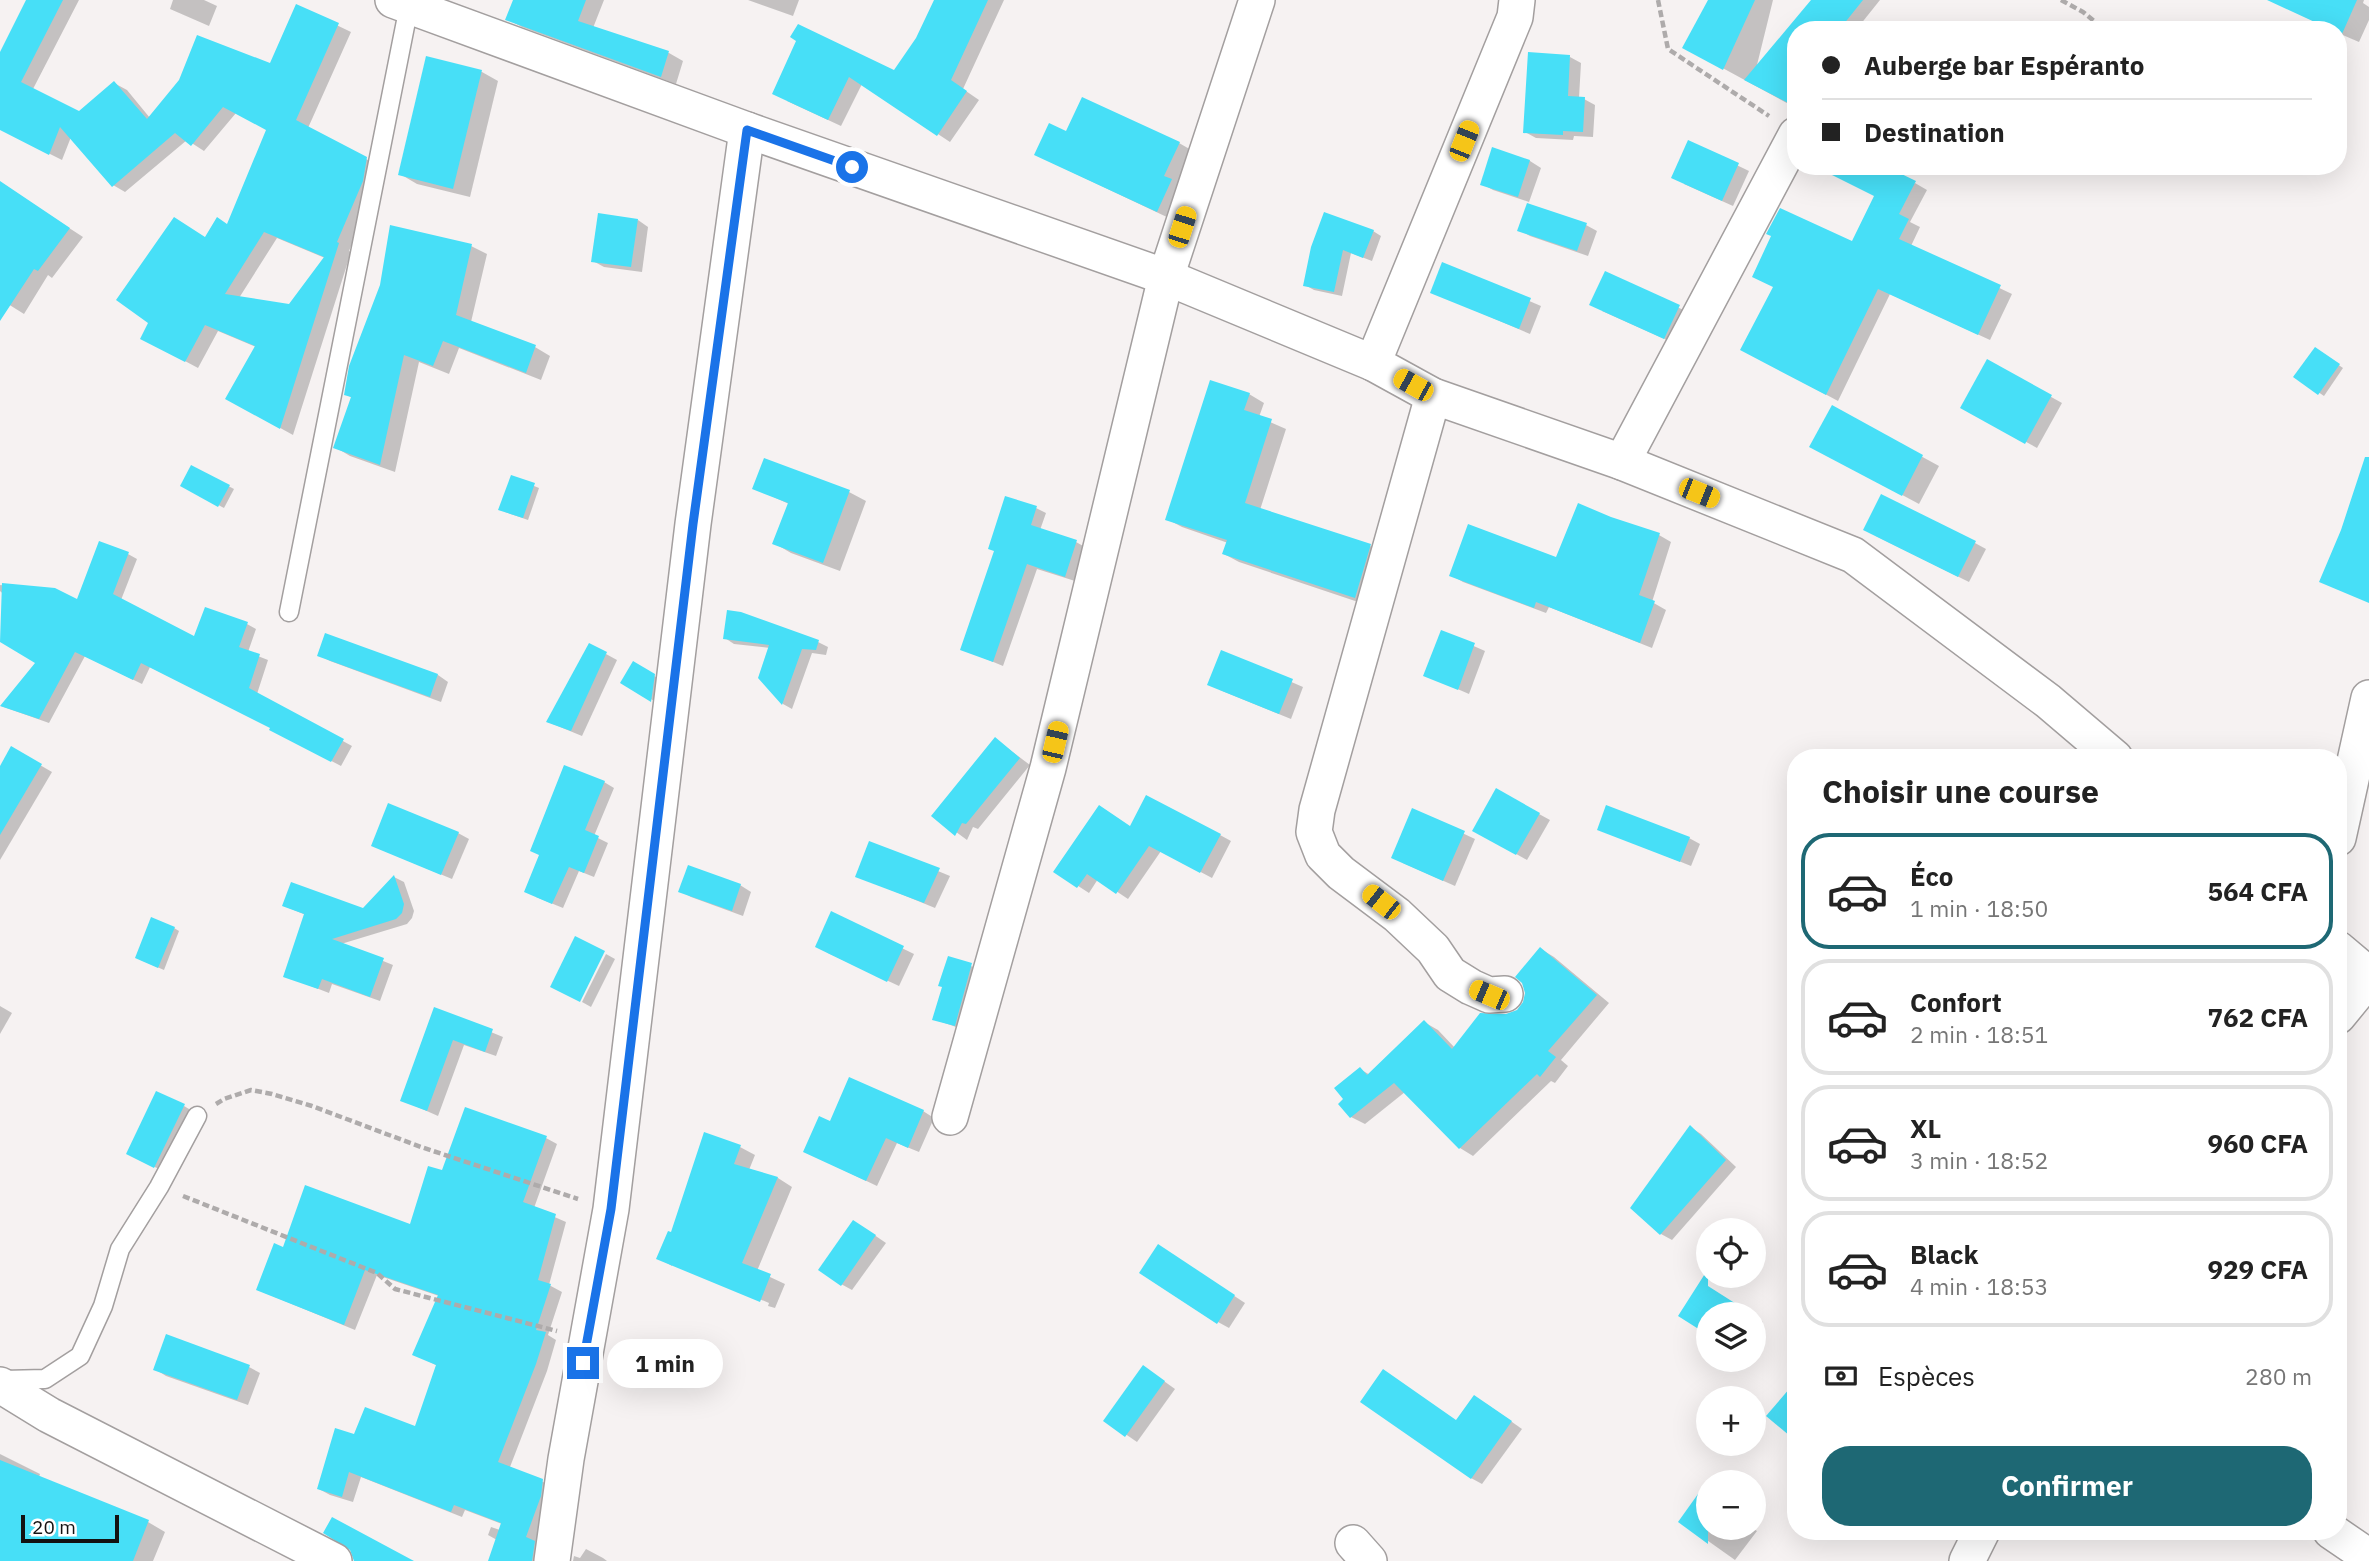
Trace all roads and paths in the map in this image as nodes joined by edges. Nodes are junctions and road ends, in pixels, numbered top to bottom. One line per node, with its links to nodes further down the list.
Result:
1 (1256, 0): 10 (street)
2 (1517, 0): 11 (street)
3 (1658, 0): 8 (path)
4 (2062, 0): 7 (path)
5 (401, 3): 6 (street); 14 (lane)
6 (459, 12): 9 (street)
7 (2094, 21)
8 (1784, 126): 13 (street)
9 (747, 130): 10 (street); 25 (street)
10 (1166, 277): 11 (street); 23 (street)
11 (1373, 363): 12 (street)
12 (1433, 396): 13 (street); 20 (street)
13 (1622, 462): 16 (street)
14 (289, 612)
15 (2369, 698): 17 (street)
16 (2104, 749)
17 (2347, 797)
18 (2347, 957): 19 (street)
19 (2369, 977): 21 (street)
20 (1505, 994)
21 (2347, 1005)
22 (197, 1116): 24 (lane); 25 (path)
23 (950, 1117)
24 (159, 1187): 26 (path); 27 (lane)
25 (611, 1209): 26 (street)
26 (587, 1339): 32 (street)
27 (0, 1383): 31 (street)
28 (1978, 1540): 33 (street)
29 (2345, 1540): 30 (street)
30 (2369, 1557)
31 (334, 1561)
32 (552, 1561)
33 (1967, 1561)

